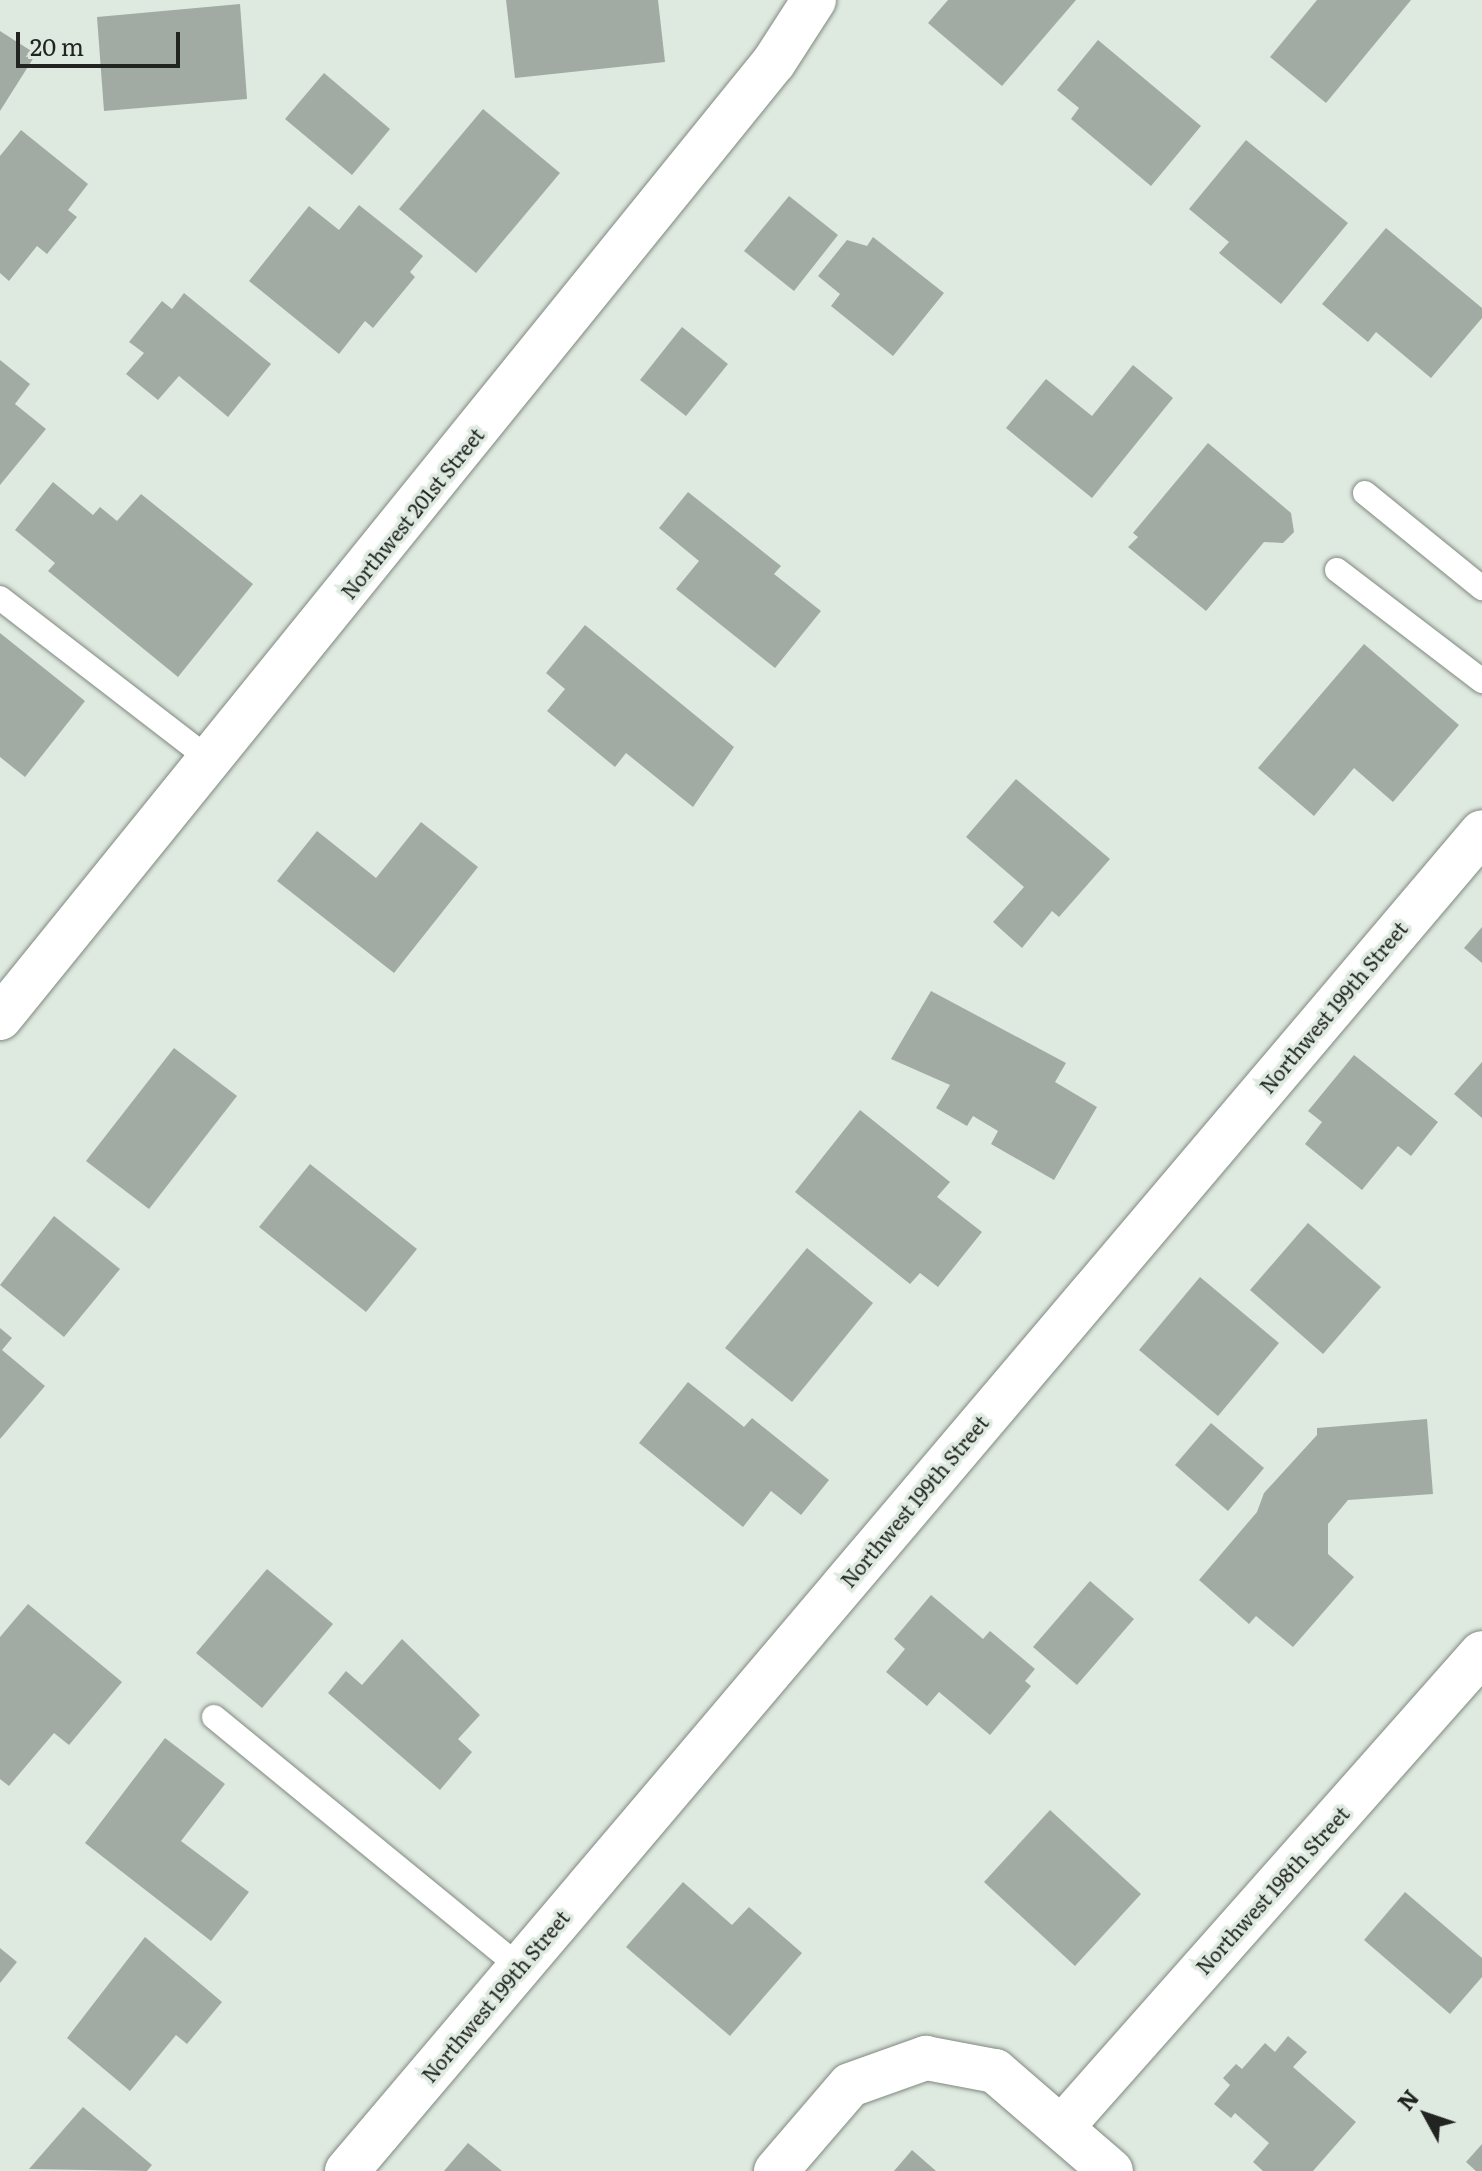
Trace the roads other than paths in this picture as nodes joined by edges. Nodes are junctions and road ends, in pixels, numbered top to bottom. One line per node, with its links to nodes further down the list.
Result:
1 (814, 0): 7 (street, Northwest 201st Street)
2 (1365, 493): 4 (lane)
3 (1337, 570): 6 (lane)
4 (1482, 588)
5 (0, 598): 7 (lane)
6 (1482, 681)
7 (212, 761): 9 (street, Northwest 201st Street)
8 (1482, 832): 12 (street, Northwest 199th Street)
9 (0, 1018)
10 (1482, 1653): 13 (street, Northwest 198th Street)
11 (214, 1717): 12 (lane)
12 (519, 1967): 14 (street, Northwest 199th Street)
13 (1062, 2127): 15 (street); 16 (street)
14 (347, 2171)
15 (776, 2171)
16 (1111, 2171)

